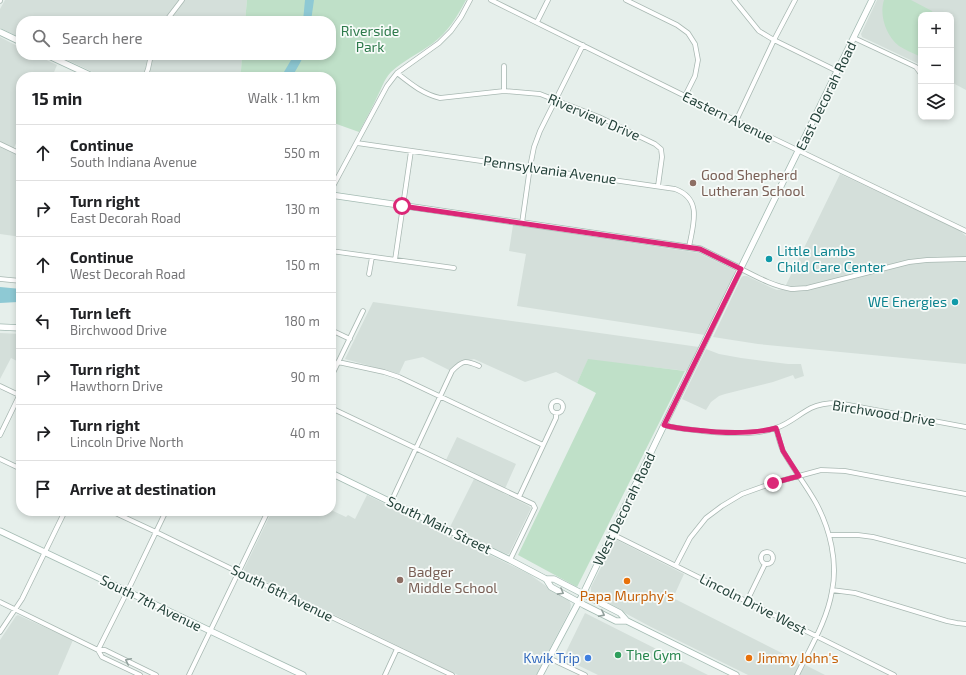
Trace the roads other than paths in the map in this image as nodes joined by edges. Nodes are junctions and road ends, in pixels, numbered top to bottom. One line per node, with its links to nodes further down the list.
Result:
1 (182, 0): 9 (street)
2 (470, 0): 23 (street)
3 (491, 0): 10 (street, Eastern Avenue)
4 (548, 0): 10 (street)
5 (626, 0): 25 (street)
6 (734, 0): 14 (street)
7 (795, 0): 14 (street)
8 (872, 0): 12 (street, East Decorah Road)
9 (170, 16)
10 (537, 22): 15 (street, Eastern Avenue)
11 (0, 32): 13 (street)
12 (854, 38): 19 (street); 20 (street, East Decorah Road)
13 (16, 40)
14 (774, 40): 20 (street); 27 (street)
15 (583, 45): 25 (street, Eastern Avenue); 26 (street)
16 (56, 60): 21 (street)
17 (150, 60): 22 (street)
18 (504, 66): 24 (street)
19 (918, 70)
20 (837, 71): 30 (street, East Decorah Road)
21 (78, 72)
22 (147, 72)
23 (397, 73): 24 (street, Riverview Drive); 28 (street)
24 (504, 91): 26 (street, Riverview Drive)
25 (685, 96): 27 (street, Eastern Avenue)
26 (555, 100): 33 (street); 35 (street, Riverview Drive)
27 (736, 120): 30 (street, Eastern Avenue)
28 (357, 143): 31 (street, Pennsylvania Avenue); 34 (street)
29 (0, 144): 32 (street)
30 (799, 150): 39 (street, Eastern Avenue); 46 (street, East Decorah Road)
31 (411, 151): 33 (street, Pennsylvania Avenue); 37 (street)
32 (16, 152)
33 (530, 167): 35 (street, Pennsylvania Avenue); 38 (street)
34 (336, 181)
35 (658, 186): 40 (street, Pennsylvania Avenue)
36 (336, 196): 37 (street)
37 (402, 206): 38 (street); 44 (street)
38 (522, 223): 40 (street)
39 (966, 231)
40 (690, 248): 46 (street)
41 (336, 252): 42 (street)
42 (372, 257): 44 (street); 47 (street)
43 (966, 259): 46 (street)
44 (395, 260): 45 (street)
45 (454, 268)
46 (741, 269): 55 (street, East Decorah Road)
47 (369, 274)
48 (0, 279): 49 (street)
49 (16, 281)
50 (363, 311): 54 (street)
51 (0, 328): 52 (street)
52 (16, 328)
53 (336, 332): 54 (street)
54 (350, 339): 56 (street)
55 (705, 343): 65 (street, West Decorah Road)
56 (338, 362): 57 (street); 61 (street)
57 (336, 366)
58 (479, 366): 61 (street)
59 (0, 386): 60 (street)
60 (16, 393)
61 (440, 397): 69 (street); 70 (street)
62 (16, 403): 68 (street)
63 (336, 410): 70 (street)
64 (556, 413): 69 (street)
65 (664, 425): 66 (street, Birchwood Drive); 84 (street, West Decorah Road)
66 (776, 428): 67 (street, Birchwood Drive); 74 (street)
67 (966, 428)
68 (0, 435)
69 (543, 445): 76 (street)
70 (416, 448): 76 (street); 77 (street)
71 (0, 459): 72 (street)
72 (16, 467)
73 (336, 475): 77 (street, South Main Street)
74 (799, 476): 75 (street); 85 (street); 90 (street)
75 (966, 494)
76 (519, 497): 87 (street)
77 (391, 502): 87 (street, South Main Street)
78 (63, 516): 86 (street)
79 (122, 516): 83 (street, South 6th Avenue)
80 (164, 516): 83 (street)
81 (266, 516): 91 (street)
82 (0, 531): 86 (street, South 7th Avenue)
83 (156, 532): 91 (street, South 6th Avenue); 94 (street)
84 (612, 534): 90 (street, Lincoln Drive West); 95 (street, West Decorah Road)
85 (829, 535): 88 (street); 93 (street)
86 (45, 552): 94 (street, South 7th Avenue); 99 (street)
87 (510, 560): 92 (street, South Main Street)
88 (966, 561)
89 (765, 564): 96 (street)
90 (676, 565): 96 (street, Lincoln Drive West)
91 (238, 572): 102 (street); 105 (street, South 6th Avenue)
92 (546, 579): 95 (street, South Main Street); 98 (street, South Main Street, one-way to 98)
93 (832, 590): 101 (street); 104 (street)
94 (128, 592): 102 (street, South 7th Avenue); 106 (street)
95 (583, 594): 98 (street, West Decorah Road); 100 (street, South Main Street)
96 (747, 601): 104 (street, Lincoln Drive West)
97 (0, 602): 99 (street)
98 (579, 602): 100 (street, South Main Street, one-way to 100); 107 (street, West Decorah Road)
99 (15, 609): 103 (street); 106 (street)
100 (627, 621): 116 (street, South Main Street)
101 (966, 624)
102 (210, 631): 110 (street); 111 (street, South 7th Avenue)
103 (0, 632)
104 (816, 636): 117 (street); 118 (street, Lincoln Drive West)
105 (397, 649): 112 (street); 113 (street, South 6th Avenue)
106 (98, 650): 108 (street); 109 (street, one-way to 106)
107 (550, 658): 114 (street, West Decorah Road); 115 (street)
108 (140, 675)
109 (156, 675)
110 (189, 675)
111 (303, 675)
112 (385, 675)
113 (452, 675)
114 (540, 675)
115 (585, 675)
116 (736, 675)
117 (797, 675)
118 (894, 675)

